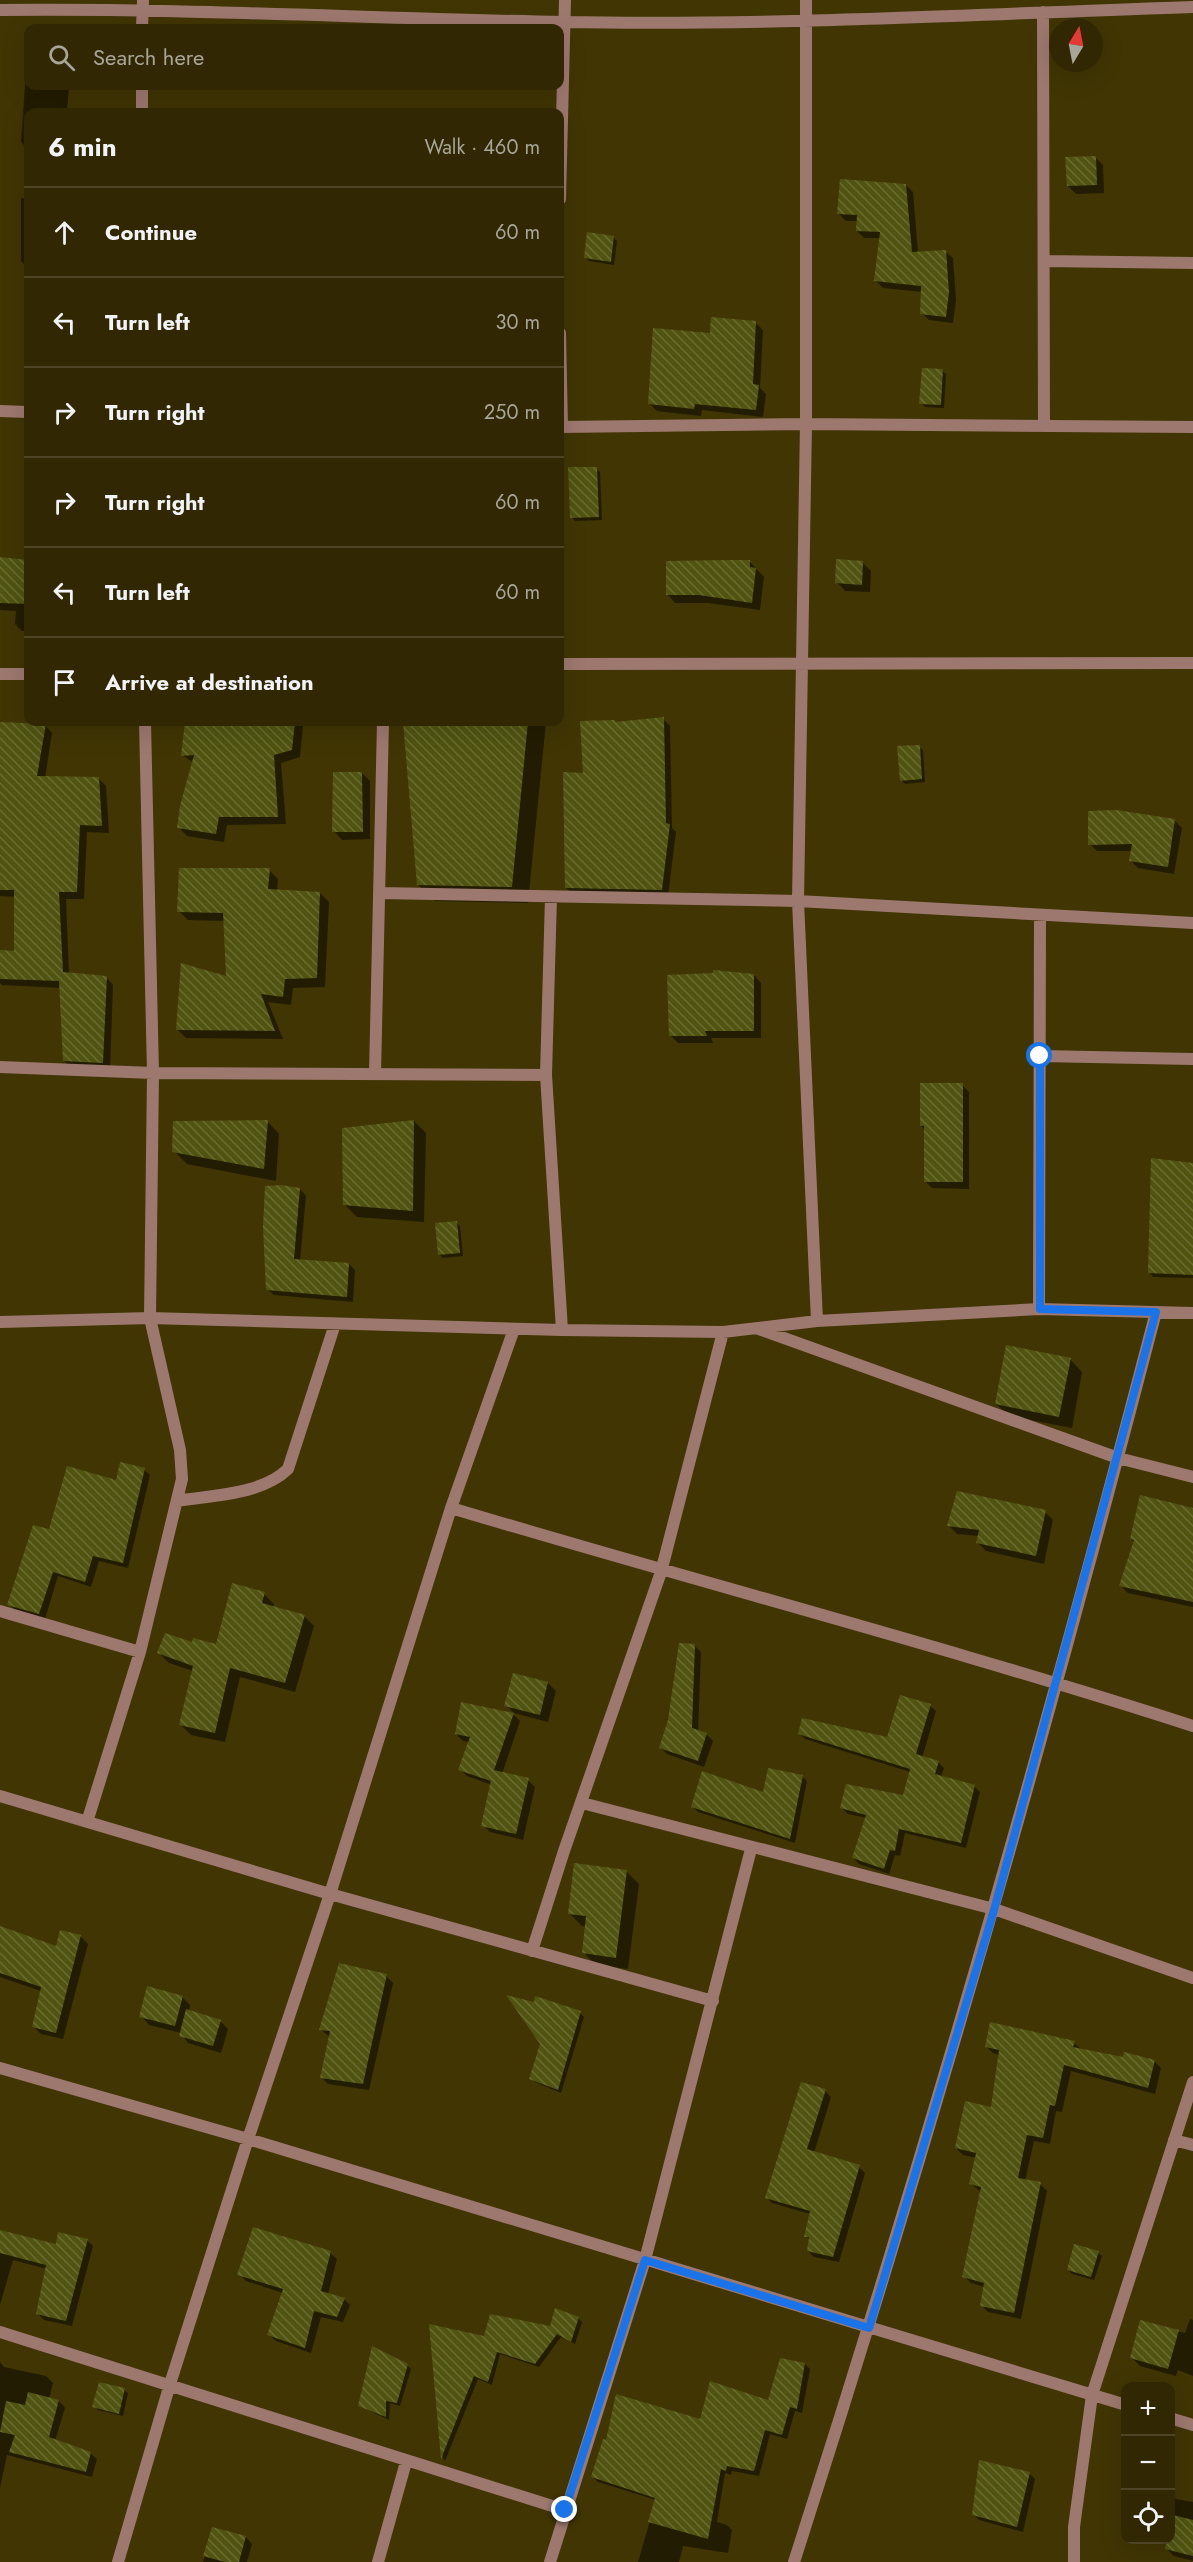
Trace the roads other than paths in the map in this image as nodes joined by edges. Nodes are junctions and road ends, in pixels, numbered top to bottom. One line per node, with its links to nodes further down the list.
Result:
1 (565, 0): 7 (street)
2 (806, 0): 8 (street)
3 (142, 4): 5 (street); 7 (street); 9 (street)
4 (1193, 7): 6 (street)
5 (0, 10)
6 (1043, 12): 8 (street); 14 (street)
7 (564, 22): 8 (street)
8 (806, 23): 18 (street)
9 (142, 24)
10 (142, 90): 12 (street)
11 (562, 90): 13 (street)
12 (142, 108)
13 (562, 108)
14 (1044, 261): 15 (street); 19 (street)
15 (1193, 263)
16 (0, 411): 17 (street)
17 (24, 412)
18 (806, 424): 19 (street); 20 (street); 22 (street)
19 (1044, 426): 21 (street)
20 (564, 427)
21 (1193, 427)
22 (800, 663): 23 (street); 24 (street); 31 (street)
23 (1193, 663)
24 (564, 664)
25 (0, 674): 26 (street)
26 (24, 674)
27 (145, 726): 37 (street)
28 (383, 726): 29 (street)
29 (381, 893): 30 (street); 38 (street)
30 (551, 897): 31 (street); 39 (street)
31 (798, 901): 32 (street); 45 (street)
32 (1040, 915): 33 (street); 34 (street)
33 (1193, 923)
34 (1040, 1056): 35 (street); 40 (street)
35 (1193, 1059)
36 (0, 1067): 37 (street)
37 (153, 1073): 38 (street); 43 (street)
38 (375, 1074): 39 (street)
39 (546, 1075): 49 (street)
40 (1040, 1309): 41 (street); 45 (street)
41 (1156, 1312): 42 (street); 51 (street)
42 (1193, 1313)
43 (150, 1318): 44 (street); 46 (street); 53 (street)
44 (0, 1322)
45 (817, 1322): 47 (street)
46 (334, 1324): 48 (street); 53 (street)
47 (755, 1328): 50 (street); 51 (street)
48 (514, 1329): 49 (street); 54 (street)
49 (562, 1330): 50 (street)
50 (723, 1332): 55 (street)
51 (1118, 1458): 52 (street); 58 (street)
52 (1193, 1477)
53 (177, 1501): 57 (street)
54 (451, 1508): 55 (street); 64 (street)
55 (662, 1572): 58 (street); 61 (street)
56 (0, 1611): 57 (street)
57 (140, 1652): 62 (street)
58 (1055, 1682): 59 (street); 65 (street)
59 (1193, 1726)
60 (0, 1796): 62 (street)
61 (582, 1803): 63 (street); 66 (street)
62 (87, 1822): 64 (street)
63 (752, 1849): 65 (street); 68 (street)
64 (330, 1894): 66 (street); 71 (street)
65 (994, 1910): 67 (street); 75 (street)
66 (532, 1951): 68 (street)
67 (1193, 1978)
68 (712, 2001): 74 (street)
69 (0, 2068): 71 (street)
70 (1193, 2082): 72 (street)
71 (248, 2139): 74 (street); 77 (street)
72 (1174, 2140): 73 (street); 78 (street)
73 (1193, 2145)
74 (645, 2260): 75 (street); 83 (street)
75 (869, 2328): 78 (street); 87 (street)
76 (0, 2332): 77 (street)
77 (170, 2384): 82 (street); 84 (street)
78 (1092, 2395): 79 (street); 88 (street)
79 (1121, 2404)
80 (1175, 2420): 81 (street)
81 (1193, 2425)
82 (406, 2462): 83 (street); 85 (street)
83 (565, 2510): 86 (street)
84 (118, 2562)
85 (378, 2562)
86 (550, 2562)
87 (794, 2562)
88 (1074, 2562)

